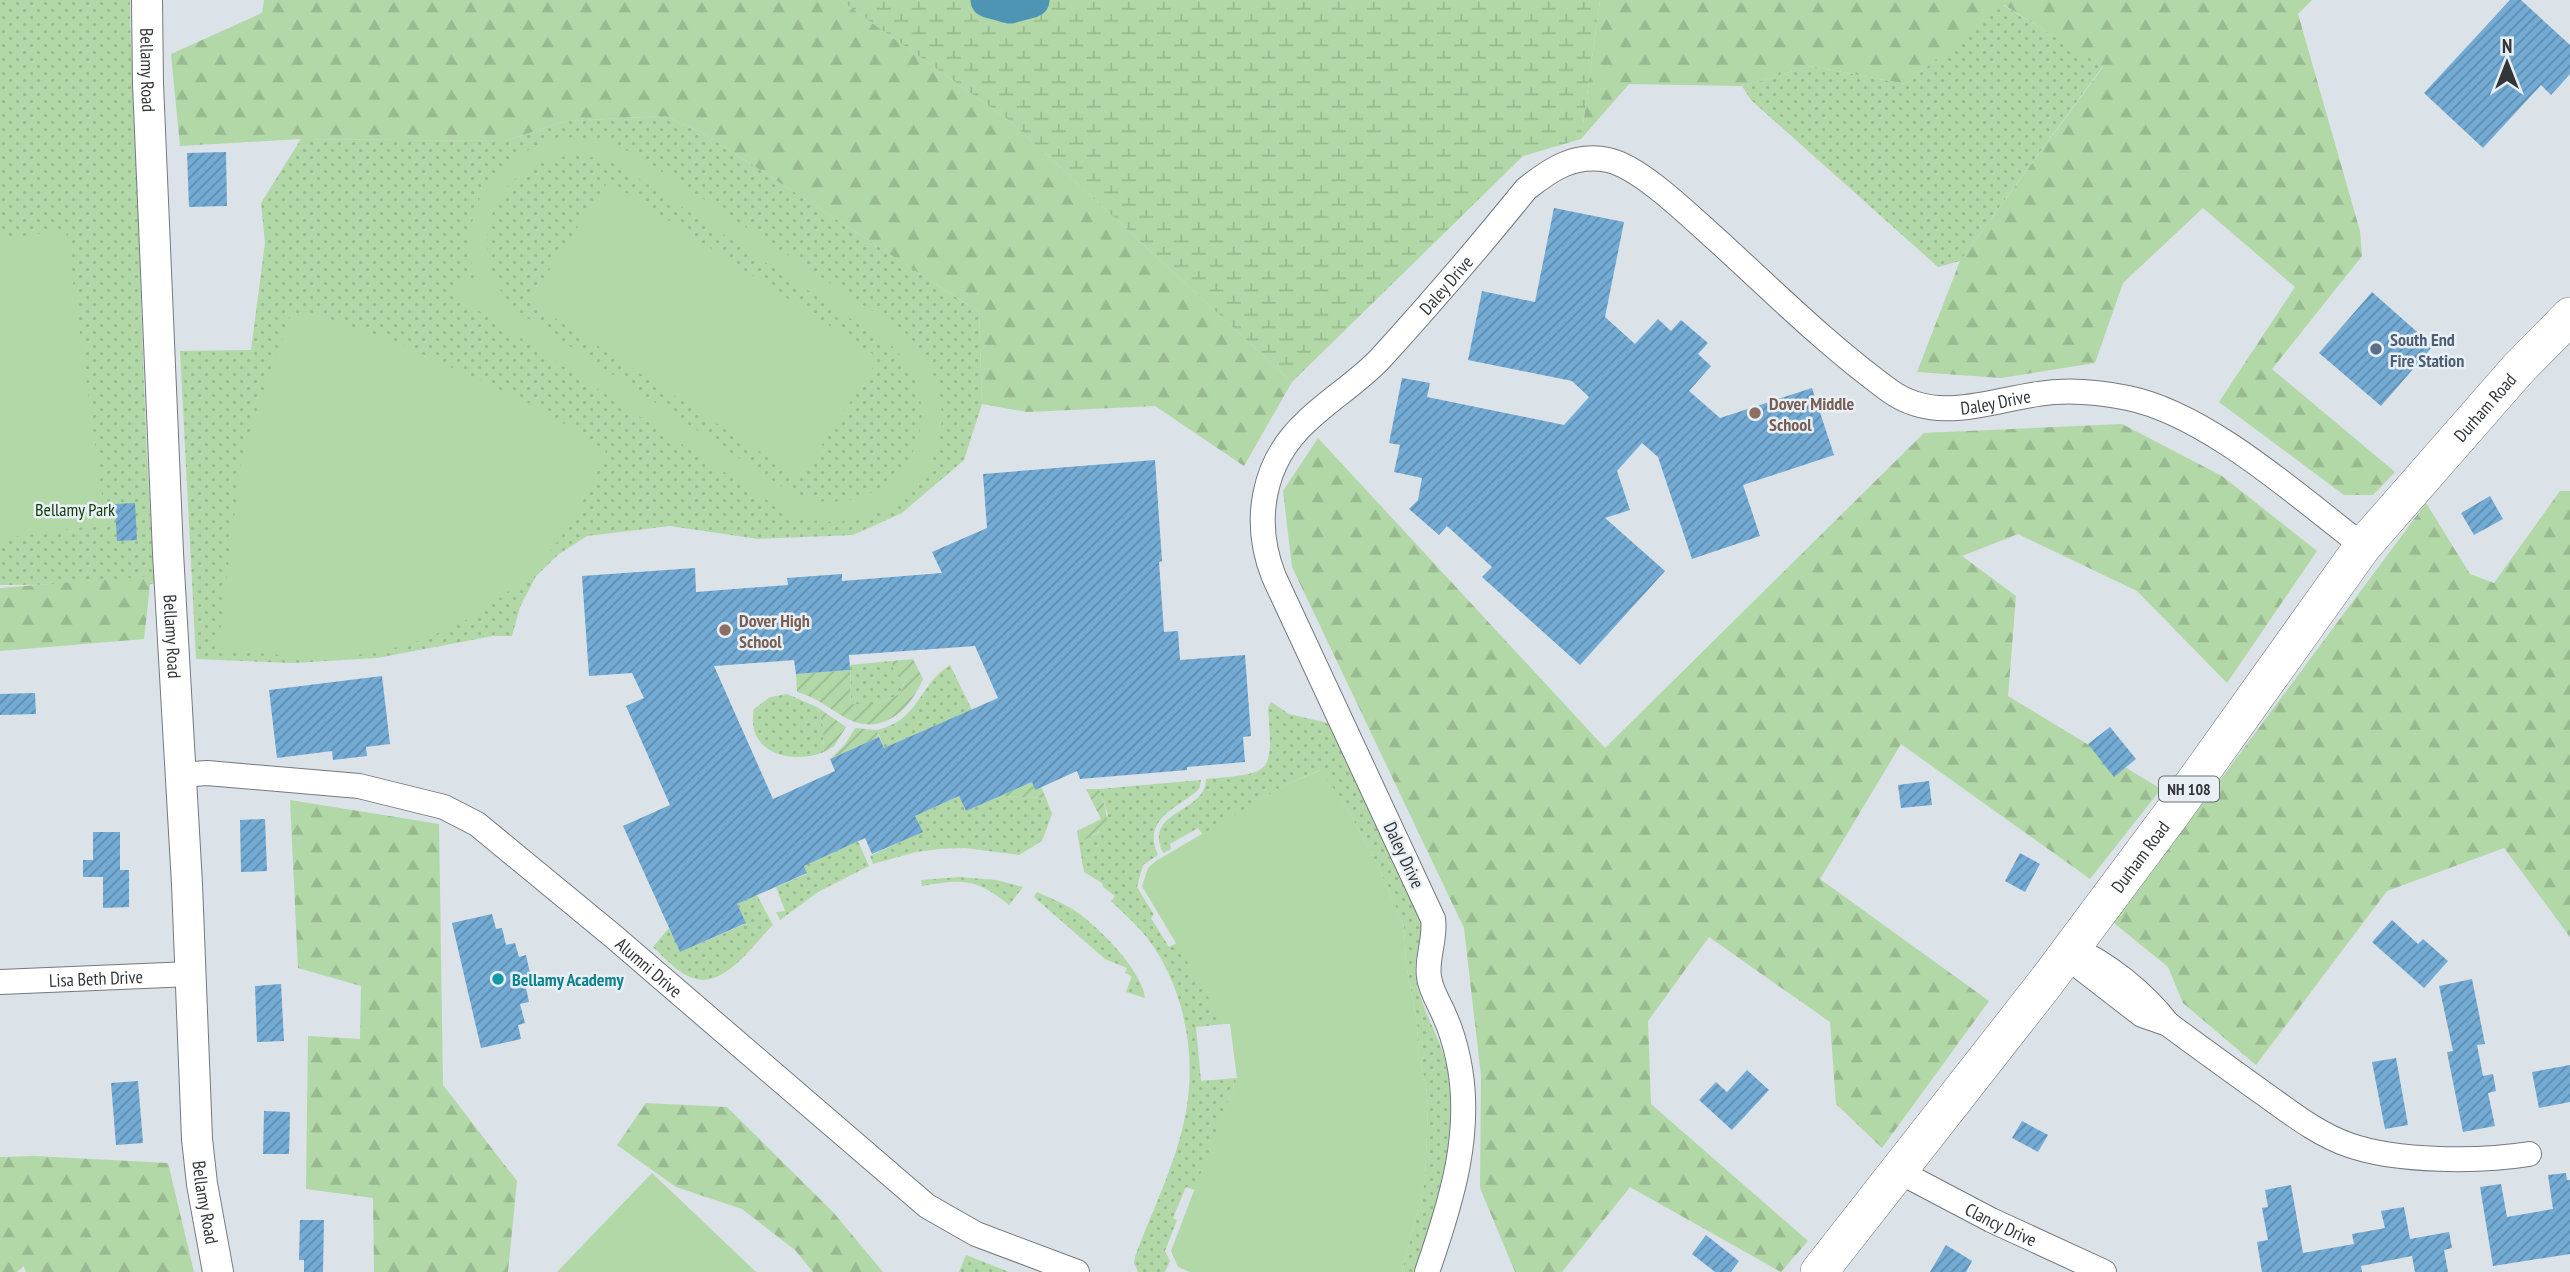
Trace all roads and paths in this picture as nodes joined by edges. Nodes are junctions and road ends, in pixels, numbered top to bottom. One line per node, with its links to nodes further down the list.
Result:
1 (147, 0): 4 (street, Bellamy Road)
2 (2570, 316): 3 (main road, Durham Road / NH 108)
3 (2363, 546): 5 (main road, Durham Road / NH 108); 12 (street, Daley Drive)
4 (180, 775): 6 (street, Bellamy Road); 11 (street, Alumni Drive)
5 (2071, 948): 8 (street); 9 (main road, Durham Road / NH 108)
6 (191, 974): 7 (street, Lisa Beth Drive); 10 (street, Bellamy Road)
7 (0, 982)
8 (2529, 1154)
9 (1898, 1171): 13 (main road, Durham Road / NH 108); 14 (street, Clancy Drive)
10 (218, 1272)
11 (1077, 1272)
12 (1427, 1272)
13 (1819, 1272)
14 (2105, 1272)

